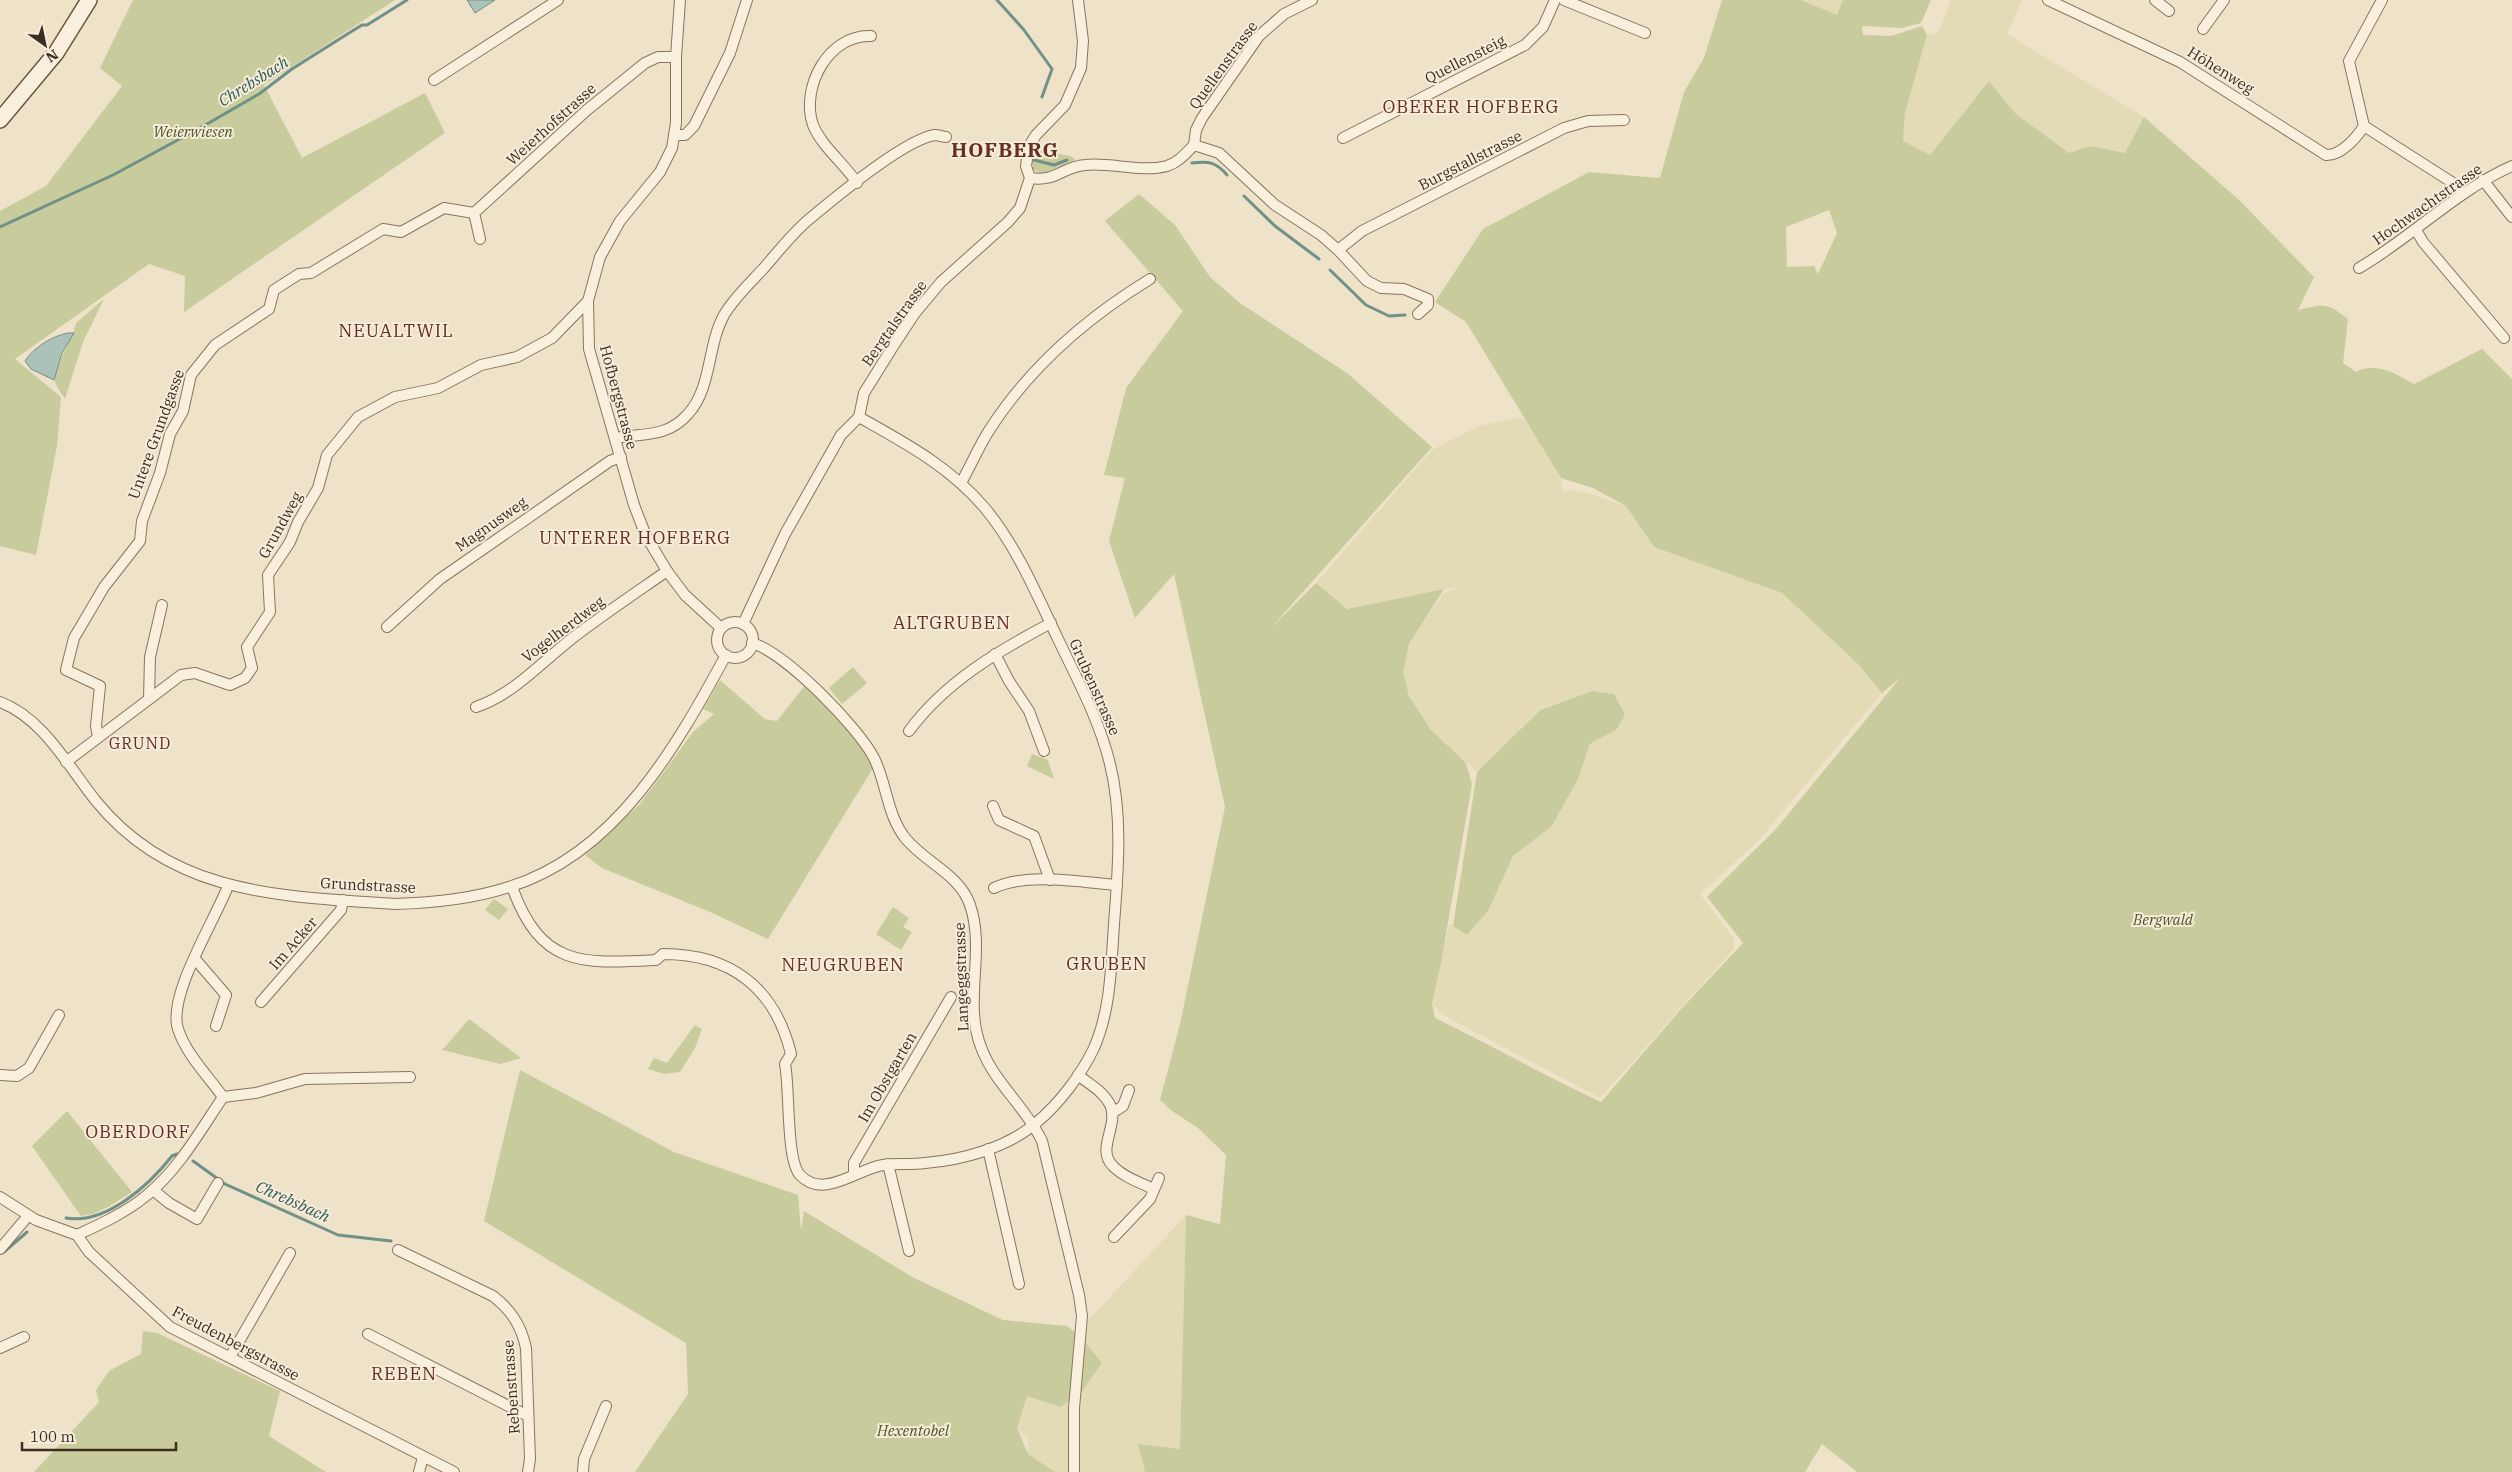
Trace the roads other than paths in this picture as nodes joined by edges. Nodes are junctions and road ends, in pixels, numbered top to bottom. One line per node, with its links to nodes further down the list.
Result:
1 (90, 0): 19 (main road)
2 (558, 0): 18 (street)
3 (680, 0): 17 (street, Hofbergstrasse)
4 (748, 0): 22 (street)
5 (1078, 0): 27 (street, Bergtalstrasse)
6 (1312, 0): 25 (street, Quellenstrasse)
7 (1555, 0): 24 (street, Quellensteig)
8 (1564, 0): 15 (street)
9 (2048, 0): 21 (street, Höhenweg)
10 (2155, 0): 13 (street)
11 (2382, 0): 21 (street)
12 (2221, 1): 14 (street)
13 (2169, 10)
14 (2204, 29)
15 (1646, 33)
16 (871, 36): 29 (street)
17 (676, 57): 22 (street, Hofbergstrasse); 31 (street, Weierhofstrasse)
18 (434, 80)
19 (0, 120)
20 (1624, 120): 35 (street, Burgstallstrasse)
21 (2364, 126): 30 (street)
22 (674, 136): 38 (street, Hofbergstrasse)
23 (946, 137): 29 (street)
24 (1343, 138)
25 (1194, 145): 27 (street); 35 (street)
26 (2512, 166): 28 (street, Hochwachtstrasse)
27 (1030, 178): 41 (street, Bergtalstrasse)
28 (2484, 180): 30 (street, Hochwachtstrasse); 32 (street)
29 (857, 183): 42 (street)
30 (2463, 194): 33 (street, Hochwachtstrasse)
31 (474, 214): 34 (street); 58 (street, Untere Grundgasse)
32 (2512, 217)
33 (2416, 230): 36 (street, Hochwachtstrasse); 40 (street)
34 (480, 239)
35 (1338, 250): 39 (street)
36 (2360, 268)
37 (1150, 279): 44 (street)
38 (588, 301): 42 (street, Hofbergstrasse); 54 (street, Grundweg)
39 (1418, 314)
40 (2504, 338)
41 (859, 417): 44 (street, Grubenstrasse); 48 (street)
42 (615, 438): 43 (street, Hofbergstrasse)
43 (620, 457): 45 (street, Hofbergstrasse); 49 (street, Magnusweg)
44 (961, 482): 47 (street, Grubenstrasse)
45 (666, 571): 50 (street, Hofbergstrasse); 56 (street, Vogelherdweg)
46 (162, 605): 54 (street)
47 (1051, 623): 52 (street); 63 (street, Grubenstrasse)
48 (743, 624): 50 (street); 51 (street)
49 (387, 627)
50 (722, 628): 53 (street)
51 (752, 643): 53 (street); 79 (street, Langeggstrasse)
52 (995, 654): 57 (street); 59 (street)
53 (726, 655): 65 (street, Grundstrasse)
54 (149, 699): 58 (street, Grundweg)
55 (0, 702): 60 (street, Grundstrasse)
56 (476, 707)
57 (910, 732)
58 (98, 738): 60 (street, Grundweg)
59 (1044, 751)
60 (66, 762): 64 (street, Grundstrasse)
61 (993, 806): 62 (street)
62 (1050, 880): 63 (street); 66 (street)
63 (1117, 885): 74 (street, Grubenstrasse)
64 (228, 886): 67 (street, Grundstrasse); 68 (street)
65 (512, 887): 67 (street, Grundstrasse); 82 (street)
66 (994, 888)
67 (343, 900): 70 (street, Im Acker)
68 (196, 958): 72 (street); 77 (street)
69 (951, 997): 82 (street, Im Obstgarten)
70 (262, 1002)
71 (59, 1015): 73 (street)
72 (216, 1026)
73 (0, 1075)
74 (1078, 1075): 78 (street); 79 (street, Grubenstrasse)
75 (410, 1077): 77 (street)
76 (1129, 1090): 78 (street)
77 (223, 1097): 86 (street)
78 (1112, 1114): 85 (street)
79 (1035, 1125): 80 (street); 107 (street, Langeggstrasse)
80 (988, 1149): 81 (street); 95 (street)
81 (888, 1164): 82 (street); 93 (street)
82 (854, 1174)
83 (1159, 1178): 85 (street)
84 (218, 1183): 86 (street)
85 (1154, 1189): 90 (street)
86 (153, 1190): 89 (street)
87 (0, 1197): 88 (street)
88 (28, 1216): 89 (street); 91 (street)
89 (77, 1235): 99 (street, Freudenbergstrasse)
90 (1114, 1237)
91 (0, 1249)
92 (398, 1250): 101 (street, Rebenstrasse)
93 (910, 1251)
94 (290, 1253): 99 (street)
95 (1019, 1284)
96 (368, 1334): 101 (street)
97 (24, 1337): 98 (street)
98 (0, 1348)
99 (230, 1358): 102 (street, Freudenbergstrasse)
100 (606, 1406): 106 (street)
101 (528, 1416): 105 (street, Rebenstrasse)
102 (424, 1457): 103 (street); 104 (street, Freudenbergstrasse)
103 (419, 1472)
104 (454, 1472)
105 (528, 1472)
106 (583, 1472)
107 (1074, 1472)

